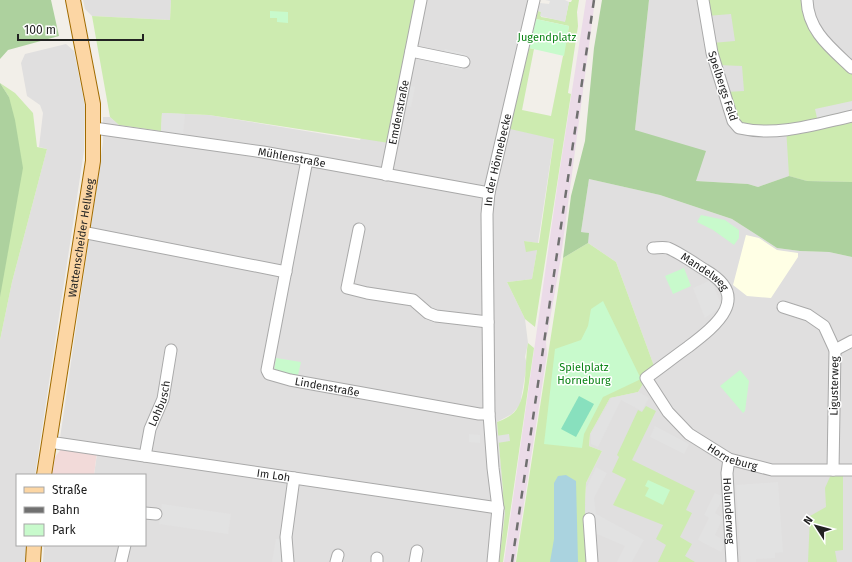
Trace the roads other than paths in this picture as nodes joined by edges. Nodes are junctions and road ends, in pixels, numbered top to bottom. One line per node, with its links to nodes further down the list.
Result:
1 (73, 0): 10 (main road, Wattenscheider Hellweg)
2 (420, 0): 6 (street, Emdenstraße)
3 (534, 0): 13 (street, In der Hönnebecke)
4 (703, 0): 9 (street, Spelbergs Feld)
5 (807, 0): 8 (street)
6 (411, 50): 7 (street); 12 (street, Emdenstraße)
7 (464, 62)
8 (852, 68)
9 (852, 116)
10 (94, 128): 11 (street, Mühlenstraße); 15 (main road, Wattenscheider Hellweg)
11 (307, 160): 12 (street, Mühlenstraße); 17 (street, Lindenstraße)
12 (386, 175): 13 (street, Mühlenstraße)
13 (489, 193): 19 (street, In der Hönnebecke)
14 (359, 229): 19 (street)
15 (82, 232): 17 (street); 25 (main road, Wattenscheider Hellweg)
16 (652, 248): 23 (street, Mandelweg)
17 (286, 272): 24 (street, Lindenstraße)
18 (783, 307): 22 (street, Ligusterweg)
19 (488, 322): 24 (street, In der Hönnebecke)
20 (852, 341): 22 (street)
21 (172, 350): 26 (street, Lohbusch)
22 (835, 350): 28 (street, Ligusterweg)
23 (646, 378): 27 (street, Horneburg)
24 (489, 414): 32 (street, In der Hönnebecke)
25 (49, 442): 26 (street, Im Loh); 30 (main road, Wattenscheider Hellweg)
26 (145, 456): 31 (street, Im Loh)
27 (728, 459): 28 (street, Horneburg); 45 (street, Holunderweg)
28 (833, 470): 29 (street, Horneburg)
29 (852, 470)
30 (44, 474)
31 (294, 478): 32 (street, Im Loh); 41 (street)
32 (498, 508): 43 (street, In der Hönnebecke)
33 (146, 513): 34 (street)
34 (156, 514)
35 (589, 519): 44 (street)
36 (34, 546): 39 (main road)
37 (124, 546): 40 (street)
38 (417, 551): 42 (street)
39 (33, 562)
40 (121, 562)
41 (288, 562)
42 (415, 562)
43 (493, 562)
44 (592, 562)
45 (732, 562)

